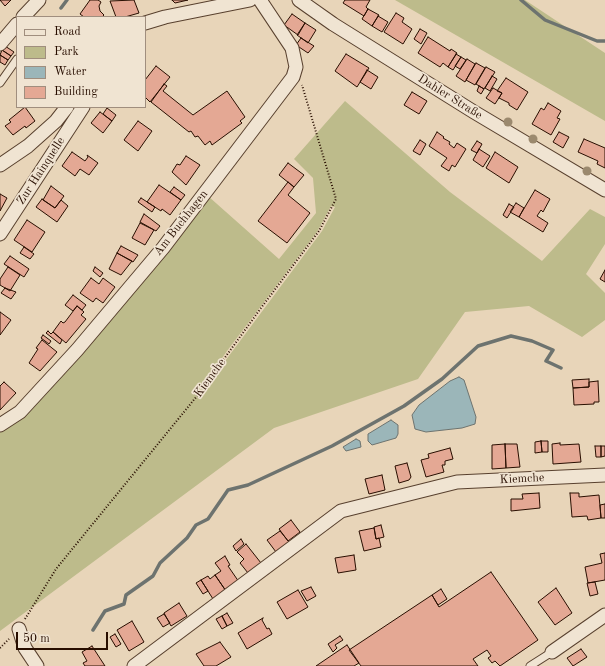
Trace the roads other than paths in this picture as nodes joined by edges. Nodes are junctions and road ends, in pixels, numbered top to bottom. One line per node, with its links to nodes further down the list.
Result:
1 (39, 0): 5 (street)
2 (250, 0): 6 (street)
3 (260, 0): 16 (street, Am Buchhagen)
4 (299, 0): 14 (street, Dahler Straße)
5 (24, 16)
6 (146, 23)
7 (16, 29): 8 (street)
8 (0, 44)
9 (16, 60): 10 (lane)
10 (0, 83)
11 (66, 108): 13 (street)
12 (82, 108): 15 (street, Zur Hainquelle)
13 (0, 165)
14 (605, 190)
15 (0, 234)
16 (0, 425)
17 (605, 475): 22 (street, Kiemche)
18 (605, 615): 20 (street)
19 (19, 629): 21 (street)
20 (552, 652): 23 (lane)
21 (37, 666)
22 (134, 666)
23 (530, 666)

